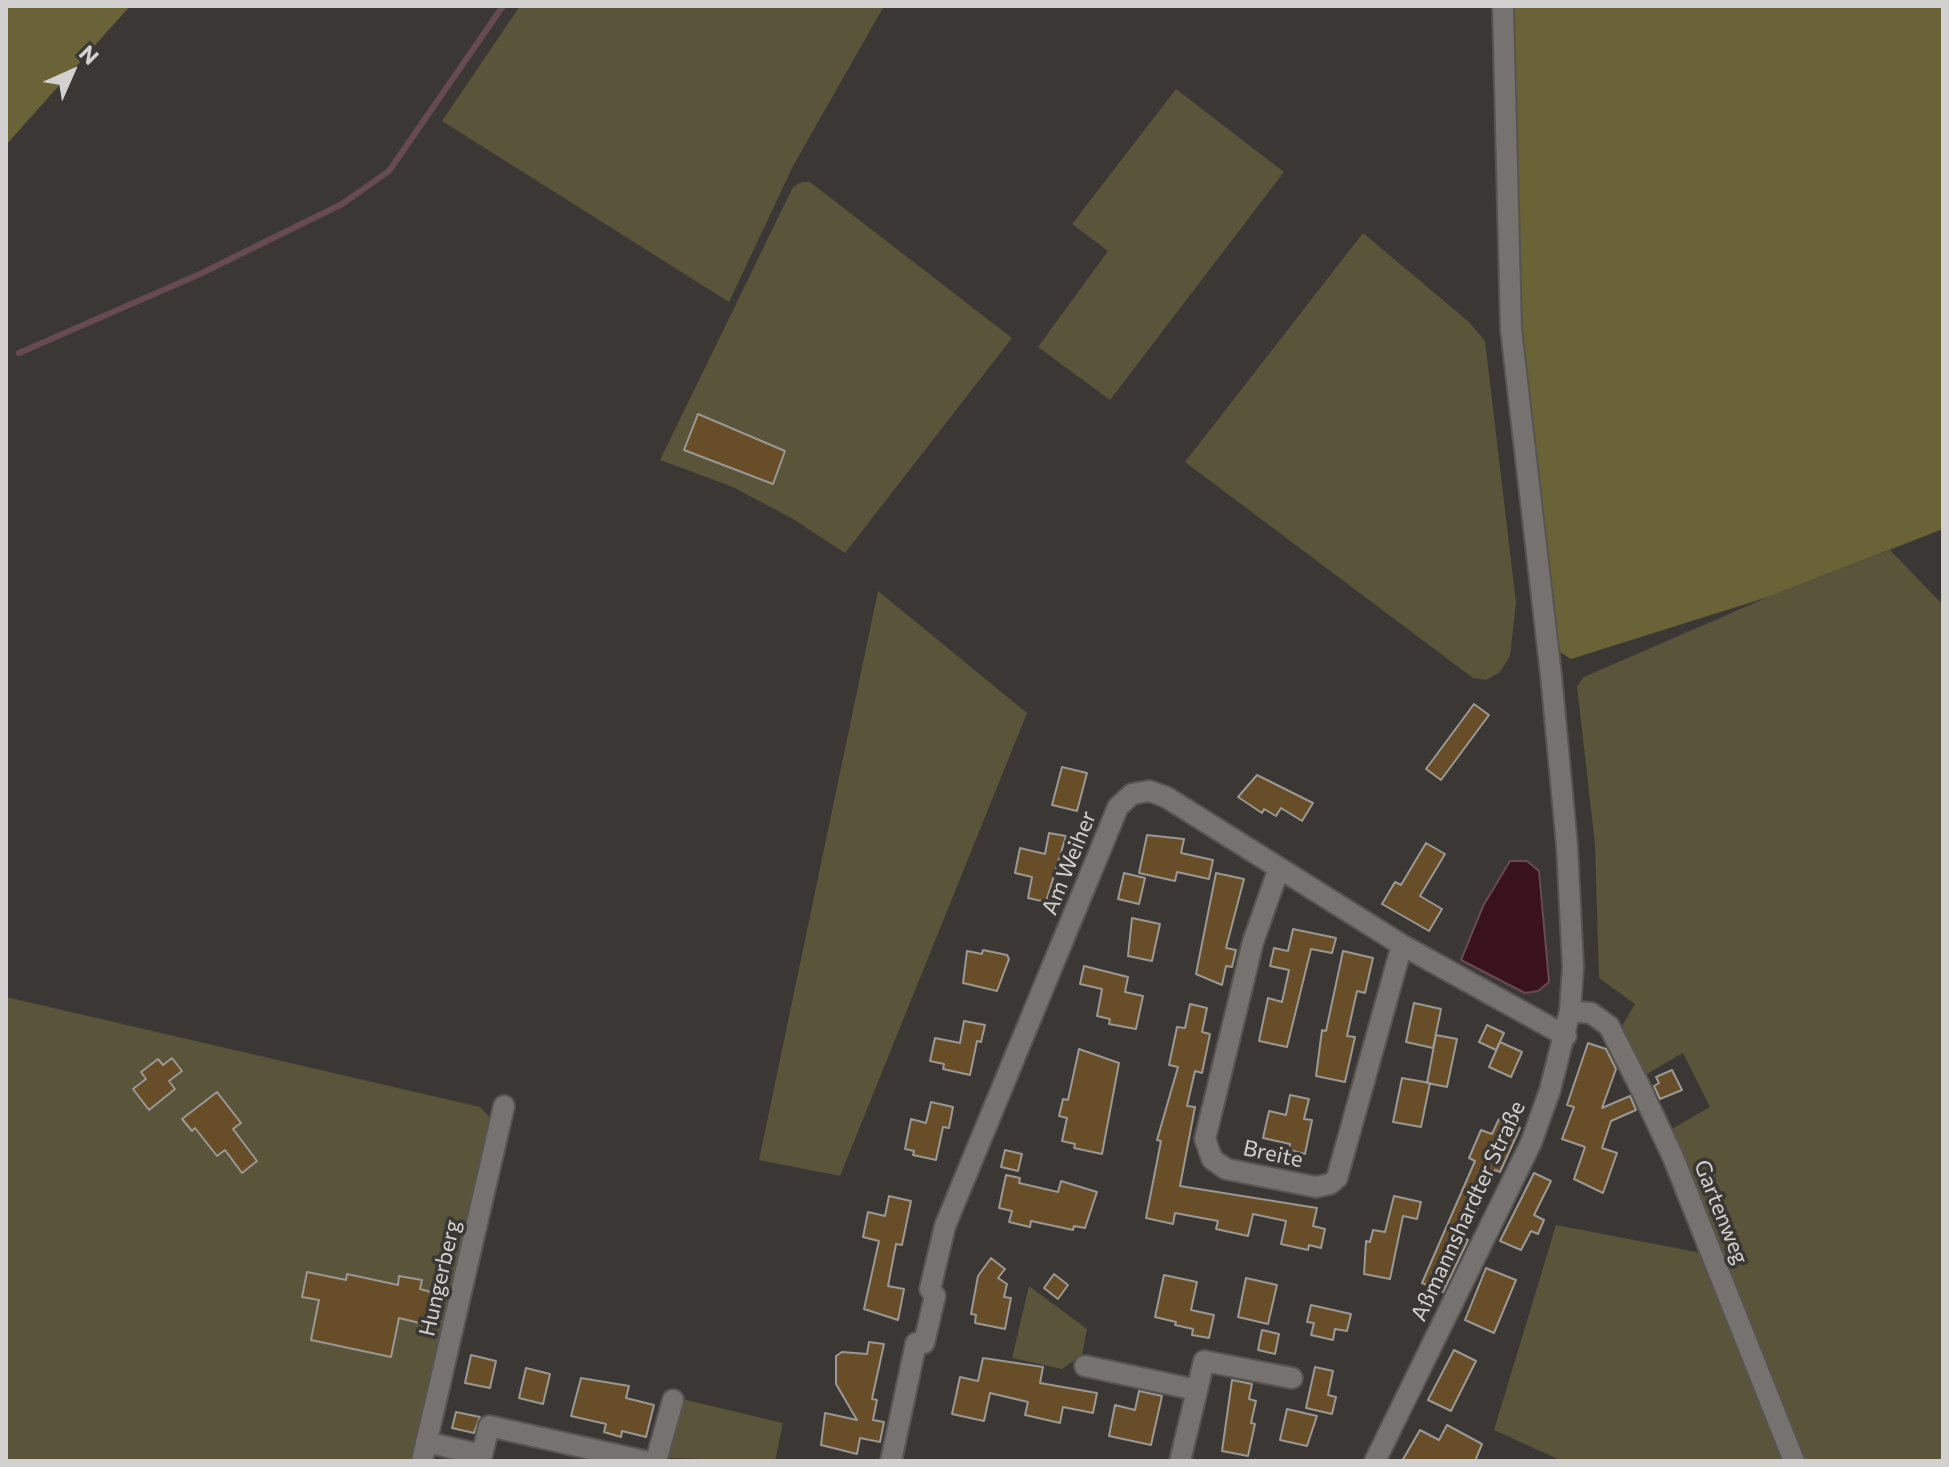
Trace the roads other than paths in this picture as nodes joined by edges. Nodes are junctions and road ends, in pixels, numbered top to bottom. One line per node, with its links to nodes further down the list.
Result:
1 (1503, 6): 4 (street, Aßmannshardter Straße)
2 (1279, 868): 3 (street, Am Weiher); 3 (street, Breite); 14 (street, Am Weiher)
3 (1402, 945): 5 (street, Am Weiher)
4 (1570, 1011): 5 (street, Aßmannshardter Straße); 17 (street, Gartenweg)
5 (1566, 1036): 16 (street, Aßmannshardter Straße)
6 (504, 1106): 11 (street, Hungerberg)
7 (1085, 1366): 9 (street)
8 (1292, 1378): 9 (street)
9 (1197, 1390): 15 (street)
10 (673, 1400): 13 (street)
11 (424, 1452): 12 (street)
12 (644, 1461)
13 (656, 1461)
14 (891, 1461)
15 (1180, 1461)
16 (1375, 1461)
17 (1794, 1461)

